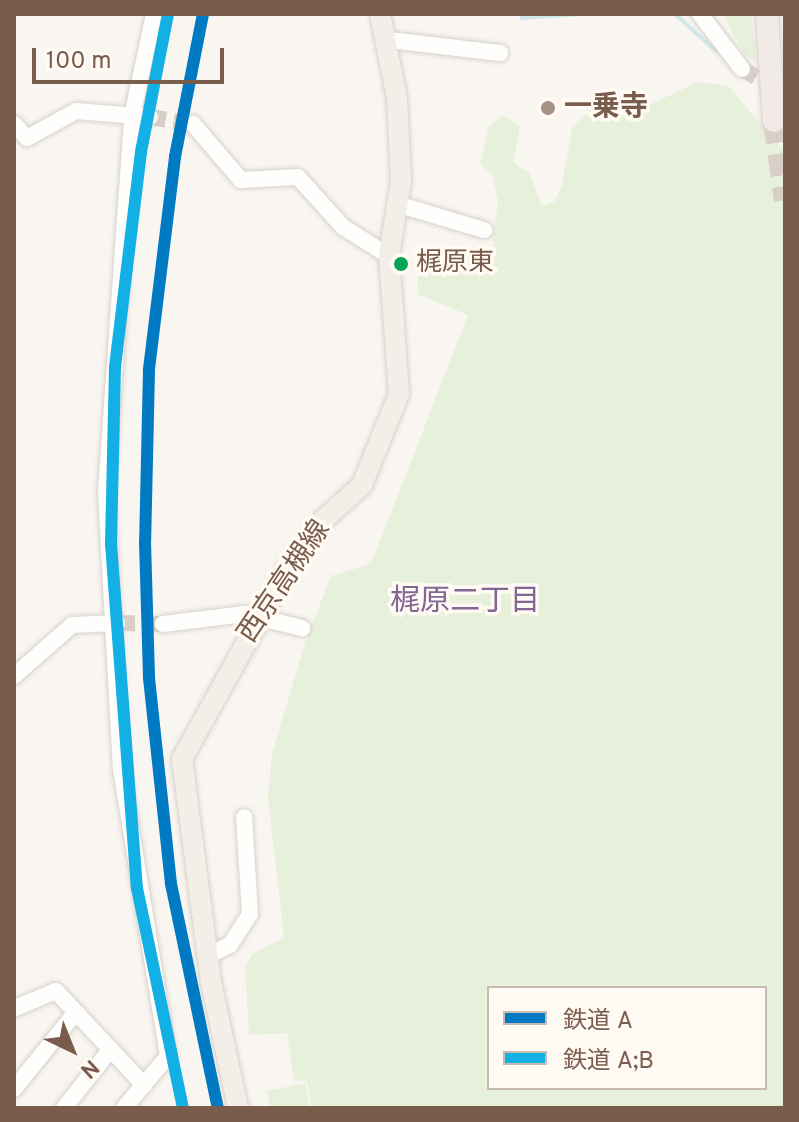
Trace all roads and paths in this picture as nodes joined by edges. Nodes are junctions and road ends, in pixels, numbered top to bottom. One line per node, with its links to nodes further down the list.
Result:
1 (154, 14): 8 (street)
2 (380, 14): 5 (main road, 西京高槻線)
3 (700, 14): 7 (street)
4 (767, 14): 9 (highway)
5 (389, 40): 6 (street); 12 (main road, 西京高槻線)
6 (500, 53)
7 (742, 69)
8 (141, 117): 10 (street); 16 (street)
9 (774, 121)
10 (14, 124)
11 (193, 124): 14 (street)
12 (400, 205): 13 (street); 14 (main road, 西京高槻線)
13 (484, 230)
14 (389, 256): 15 (main road, 西京高槻線)
15 (258, 617): 17 (street); 18 (street); 21 (main road, 西京高槻線)
16 (113, 623): 19 (street); 25 (street)
17 (163, 624)
18 (302, 628)
19 (14, 676)
20 (244, 817): 21 (street)
21 (207, 956): 29 (main road, 西京高槻線)
22 (15, 1008): 23 (street)
23 (75, 1013): 24 (street); 26 (street)
24 (111, 1049): 25 (street); 27 (street)
25 (144, 1085): 28 (street)
26 (14, 1089)
27 (64, 1108)
28 (124, 1108)
29 (238, 1108)

